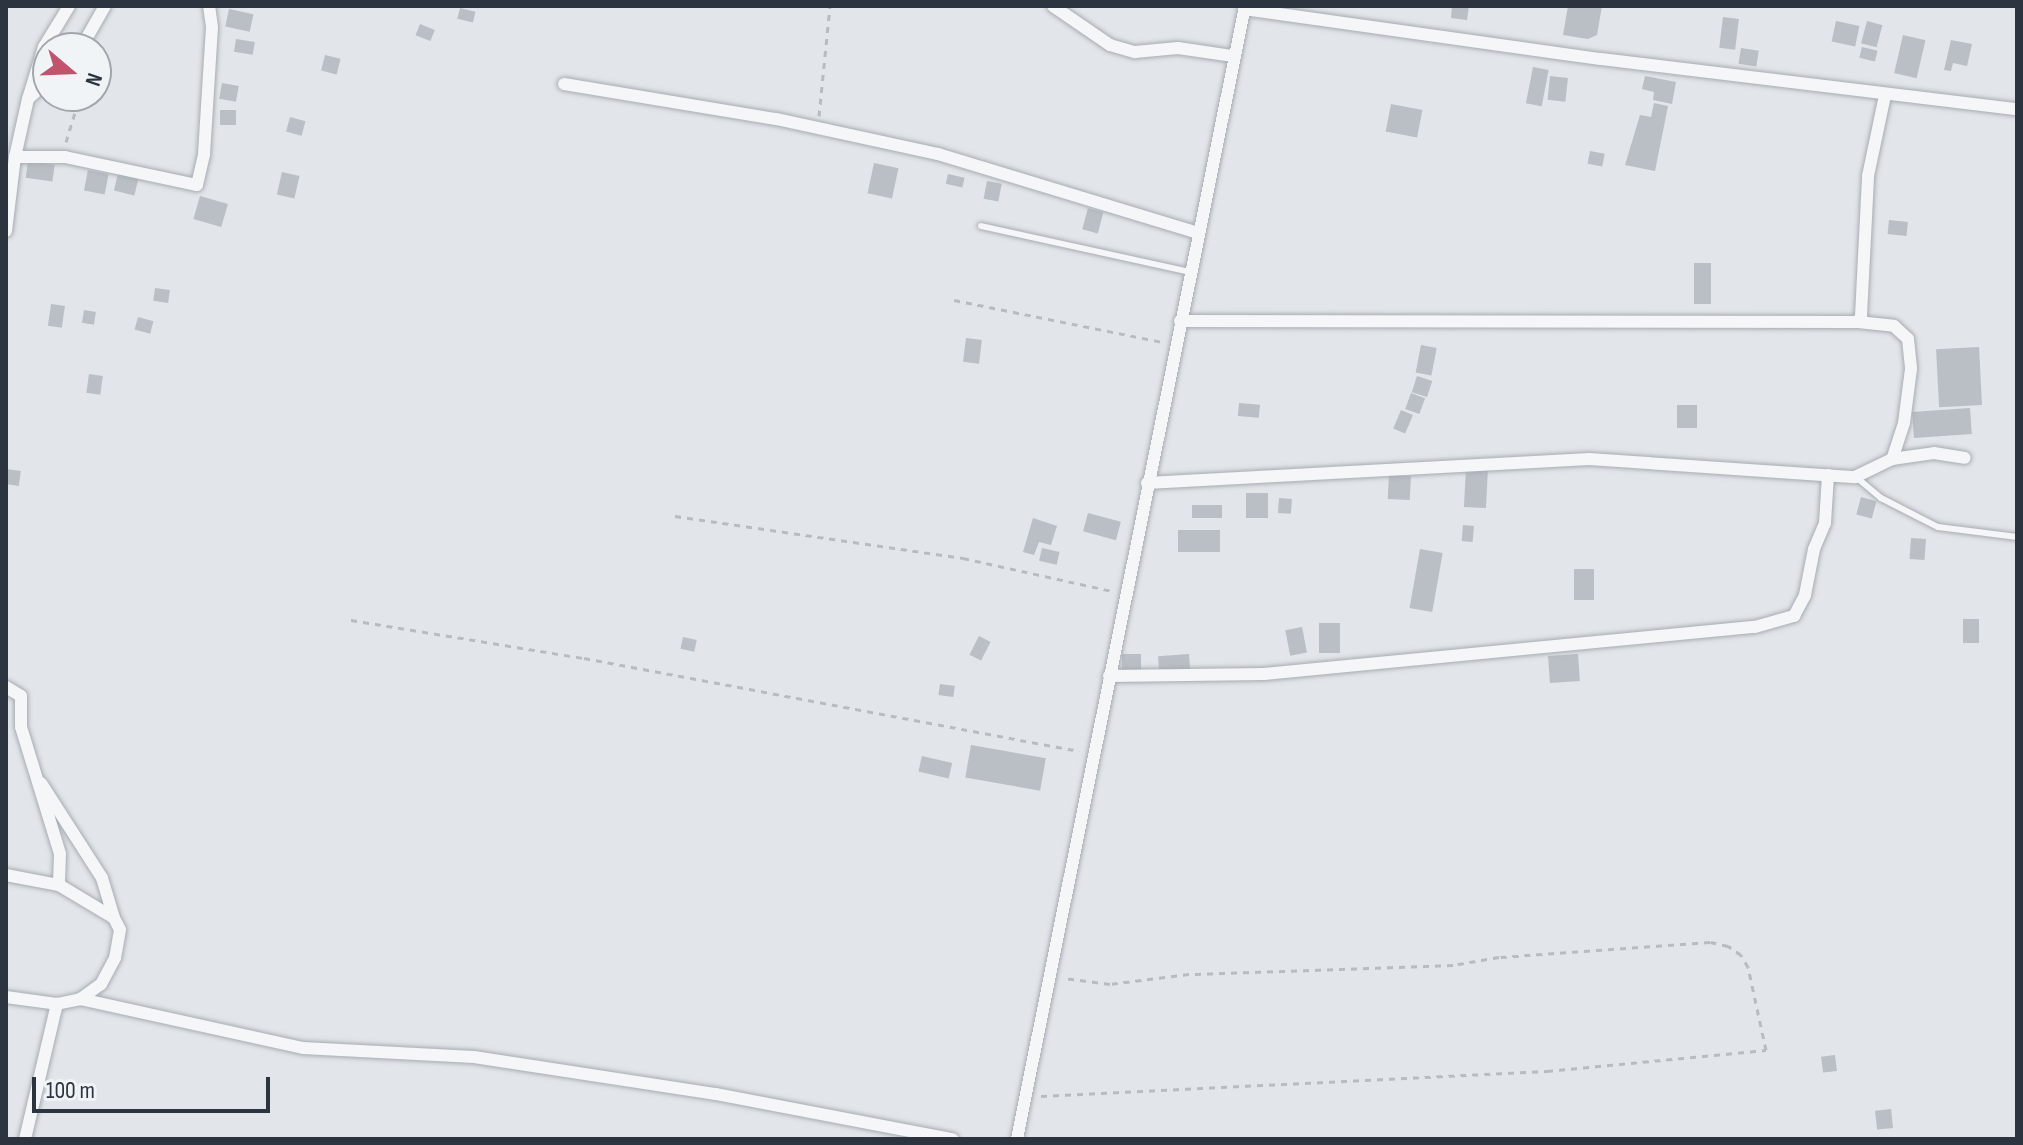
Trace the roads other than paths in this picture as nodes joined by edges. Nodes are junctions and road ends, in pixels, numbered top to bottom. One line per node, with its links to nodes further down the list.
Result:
1 (69, 6): 11 (street)
2 (105, 6): 6 (street)
3 (209, 6): 13 (street)
4 (1053, 6): 7 (street)
5 (1244, 7): 7 (street); 10 (street)
6 (90, 32)
7 (1233, 56): 16 (street)
8 (564, 84): 16 (street)
9 (32, 95): 11 (street)
10 (1885, 95): 12 (street); 19 (street)
11 (28, 99): 13 (street)
12 (2017, 109)
13 (15, 157): 15 (street)
14 (981, 226): 17 (lane)
15 (6, 231)
16 (1198, 233): 17 (street)
17 (1190, 272): 18 (street)
18 (1180, 321): 19 (street); 24 (street)
19 (1858, 322): 21 (street)
20 (1965, 458): 21 (street)
21 (1892, 459): 23 (street)
22 (1828, 475): 23 (street); 24 (street); 26 (street)
23 (1855, 477): 25 (lane)
24 (1147, 483): 26 (street)
25 (2017, 537)
26 (1109, 676): 37 (street)
27 (6, 687): 28 (street)
28 (35, 774): 30 (street); 31 (street)
29 (6, 875): 30 (street)
30 (59, 885): 31 (street)
31 (114, 918): 33 (street)
32 (6, 997): 34 (street)
33 (80, 999): 34 (street); 36 (street)
34 (57, 1004): 35 (street)
35 (25, 1139)
36 (953, 1139)
37 (1017, 1139)

